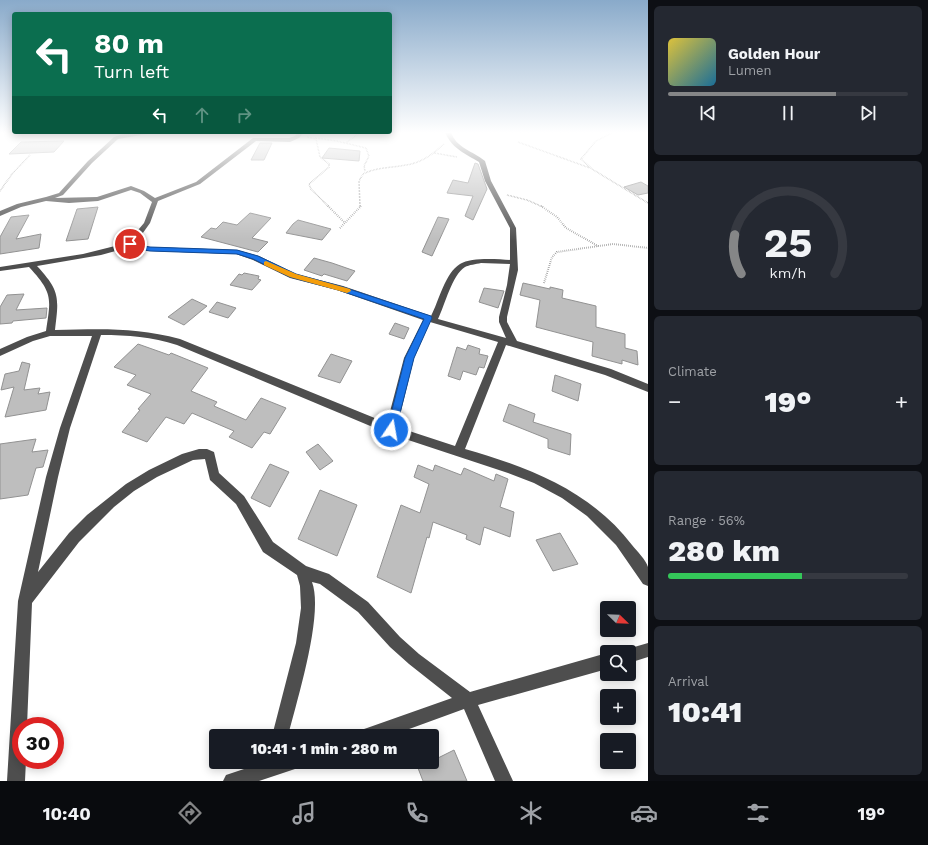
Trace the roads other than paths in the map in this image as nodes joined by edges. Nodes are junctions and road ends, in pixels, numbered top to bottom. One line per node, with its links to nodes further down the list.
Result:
1 (84, 168): 4 (street)
2 (217, 168): 5 (street)
3 (484, 168): 8 (street)
4 (44, 200): 5 (street); 6 (street)
5 (155, 201): 7 (street)
6 (0, 214)
7 (130, 244): 9 (street); 12 (street)
8 (514, 262): 11 (street); 17 (street)
9 (32, 266): 10 (street); 15 (street)
10 (0, 269)
11 (439, 309): 12 (street); 13 (street)
12 (430, 319): 13 (street); 20 (street)
13 (454, 326): 16 (street)
14 (98, 332): 15 (street); 20 (street); 24 (street)
15 (50, 333): 18 (street)
16 (503, 341): 17 (street); 21 (street)
17 (513, 343): 19 (street)
18 (0, 353)
19 (648, 388)
20 (391, 430): 21 (street)
21 (458, 452): 23 (street)
22 (302, 571): 24 (street); 28 (street); 29 (street)
23 (648, 579)
24 (25, 601): 32 (street)
25 (648, 650): 26 (street)
26 (636, 653)
27 (600, 663): 28 (street)
28 (468, 700): 30 (street); 34 (street)
29 (282, 729)
30 (387, 729)
31 (263, 769): 33 (street)
32 (16, 781)
33 (233, 781)
34 (504, 781)

